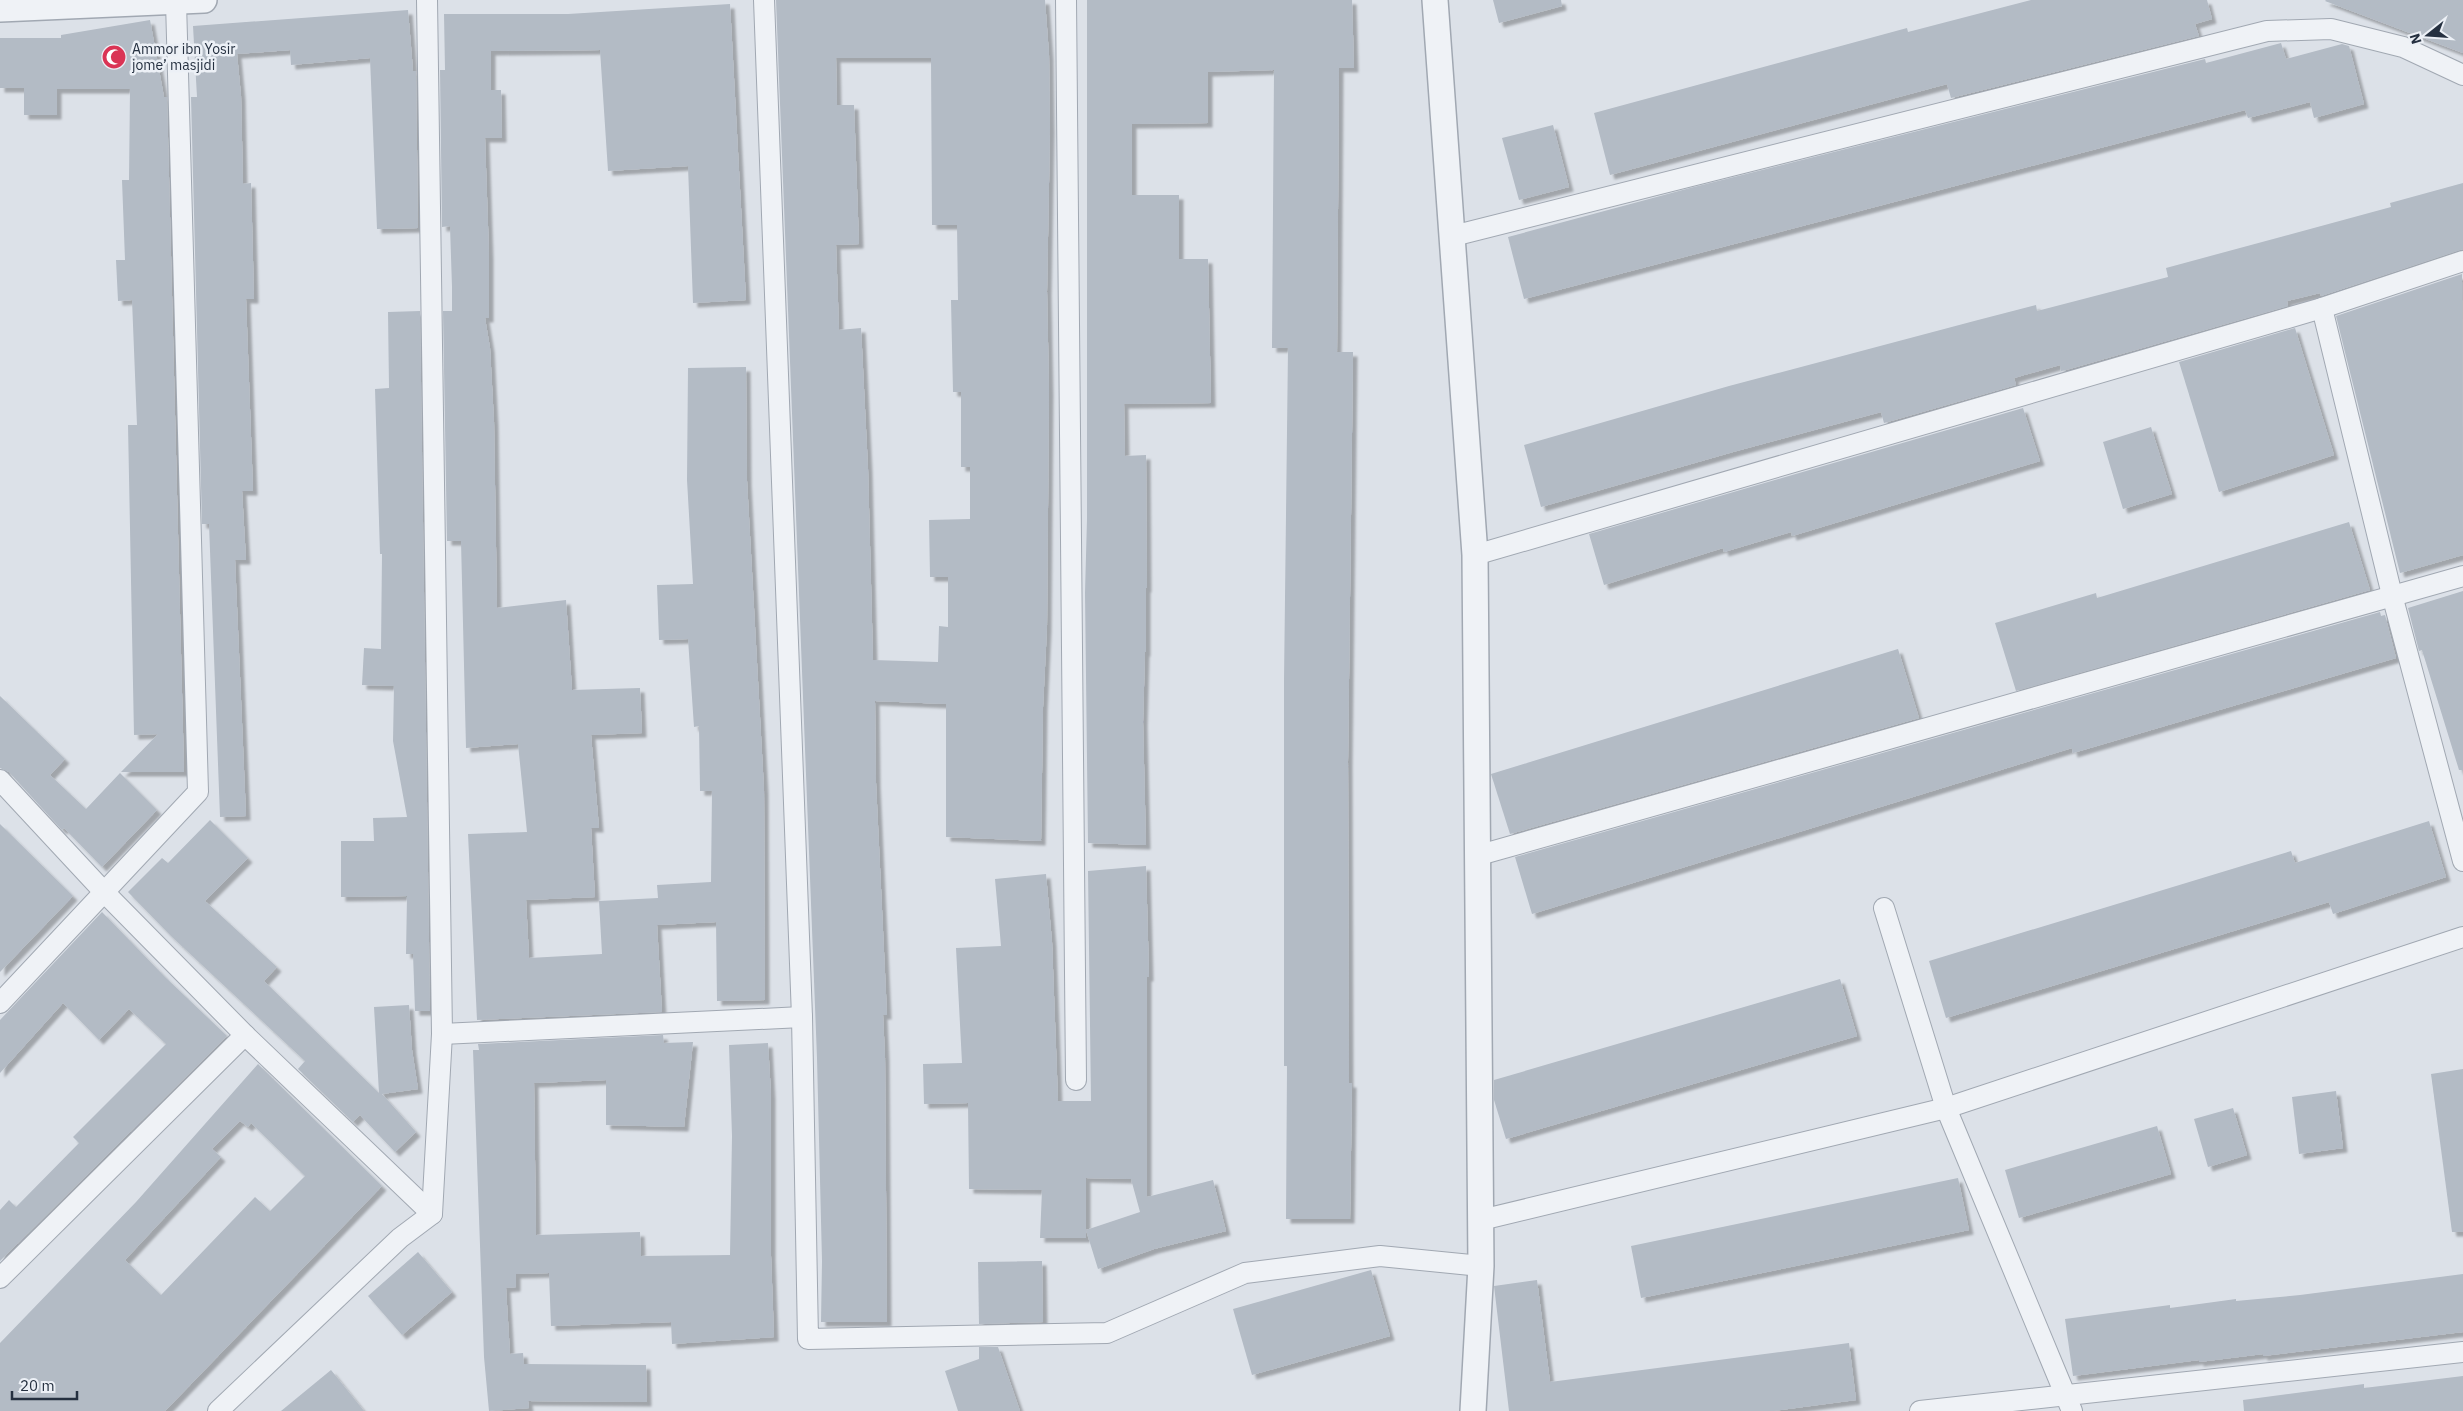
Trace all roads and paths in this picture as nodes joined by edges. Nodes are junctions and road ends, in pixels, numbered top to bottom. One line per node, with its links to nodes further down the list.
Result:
1 (204, 0): 7 (street)
2 (427, 0): 24 (street)
3 (764, 0): 23 (street)
4 (1066, 0): 26 (street)
5 (1435, 0): 10 (street)
6 (118, 2): 7 (street); 8 (street)
7 (176, 2): 19 (street)
8 (0, 9)
9 (2463, 75): 10 (street)
10 (1453, 236): 13 (street)
11 (2463, 261): 12 (street)
12 (2322, 308): 13 (street); 15 (street)
13 (1475, 555): 17 (street)
14 (2463, 576): 15 (street)
15 (2392, 595): 17 (street); 18 (street)
16 (0, 780): 19 (street)
17 (1476, 856): 29 (street)
18 (2463, 861)
19 (105, 893): 22 (street); 25 (street)
20 (1884, 908): 27 (street)
21 (2463, 937): 27 (street)
22 (0, 1003)
23 (802, 1017): 24 (street); 30 (street)
24 (442, 1034): 28 (street)
25 (245, 1035): 28 (street); 31 (street)
26 (1076, 1080)
27 (1946, 1108): 29 (street); 33 (street)
28 (432, 1214): 34 (street)
29 (1481, 1220): 30 (street)
30 (1481, 1266): 35 (street)
31 (0, 1278)
32 (2463, 1352): 33 (street)
33 (2069, 1403): 36 (street)
34 (218, 1411)
35 (1473, 1411)
36 (1920, 1411)

